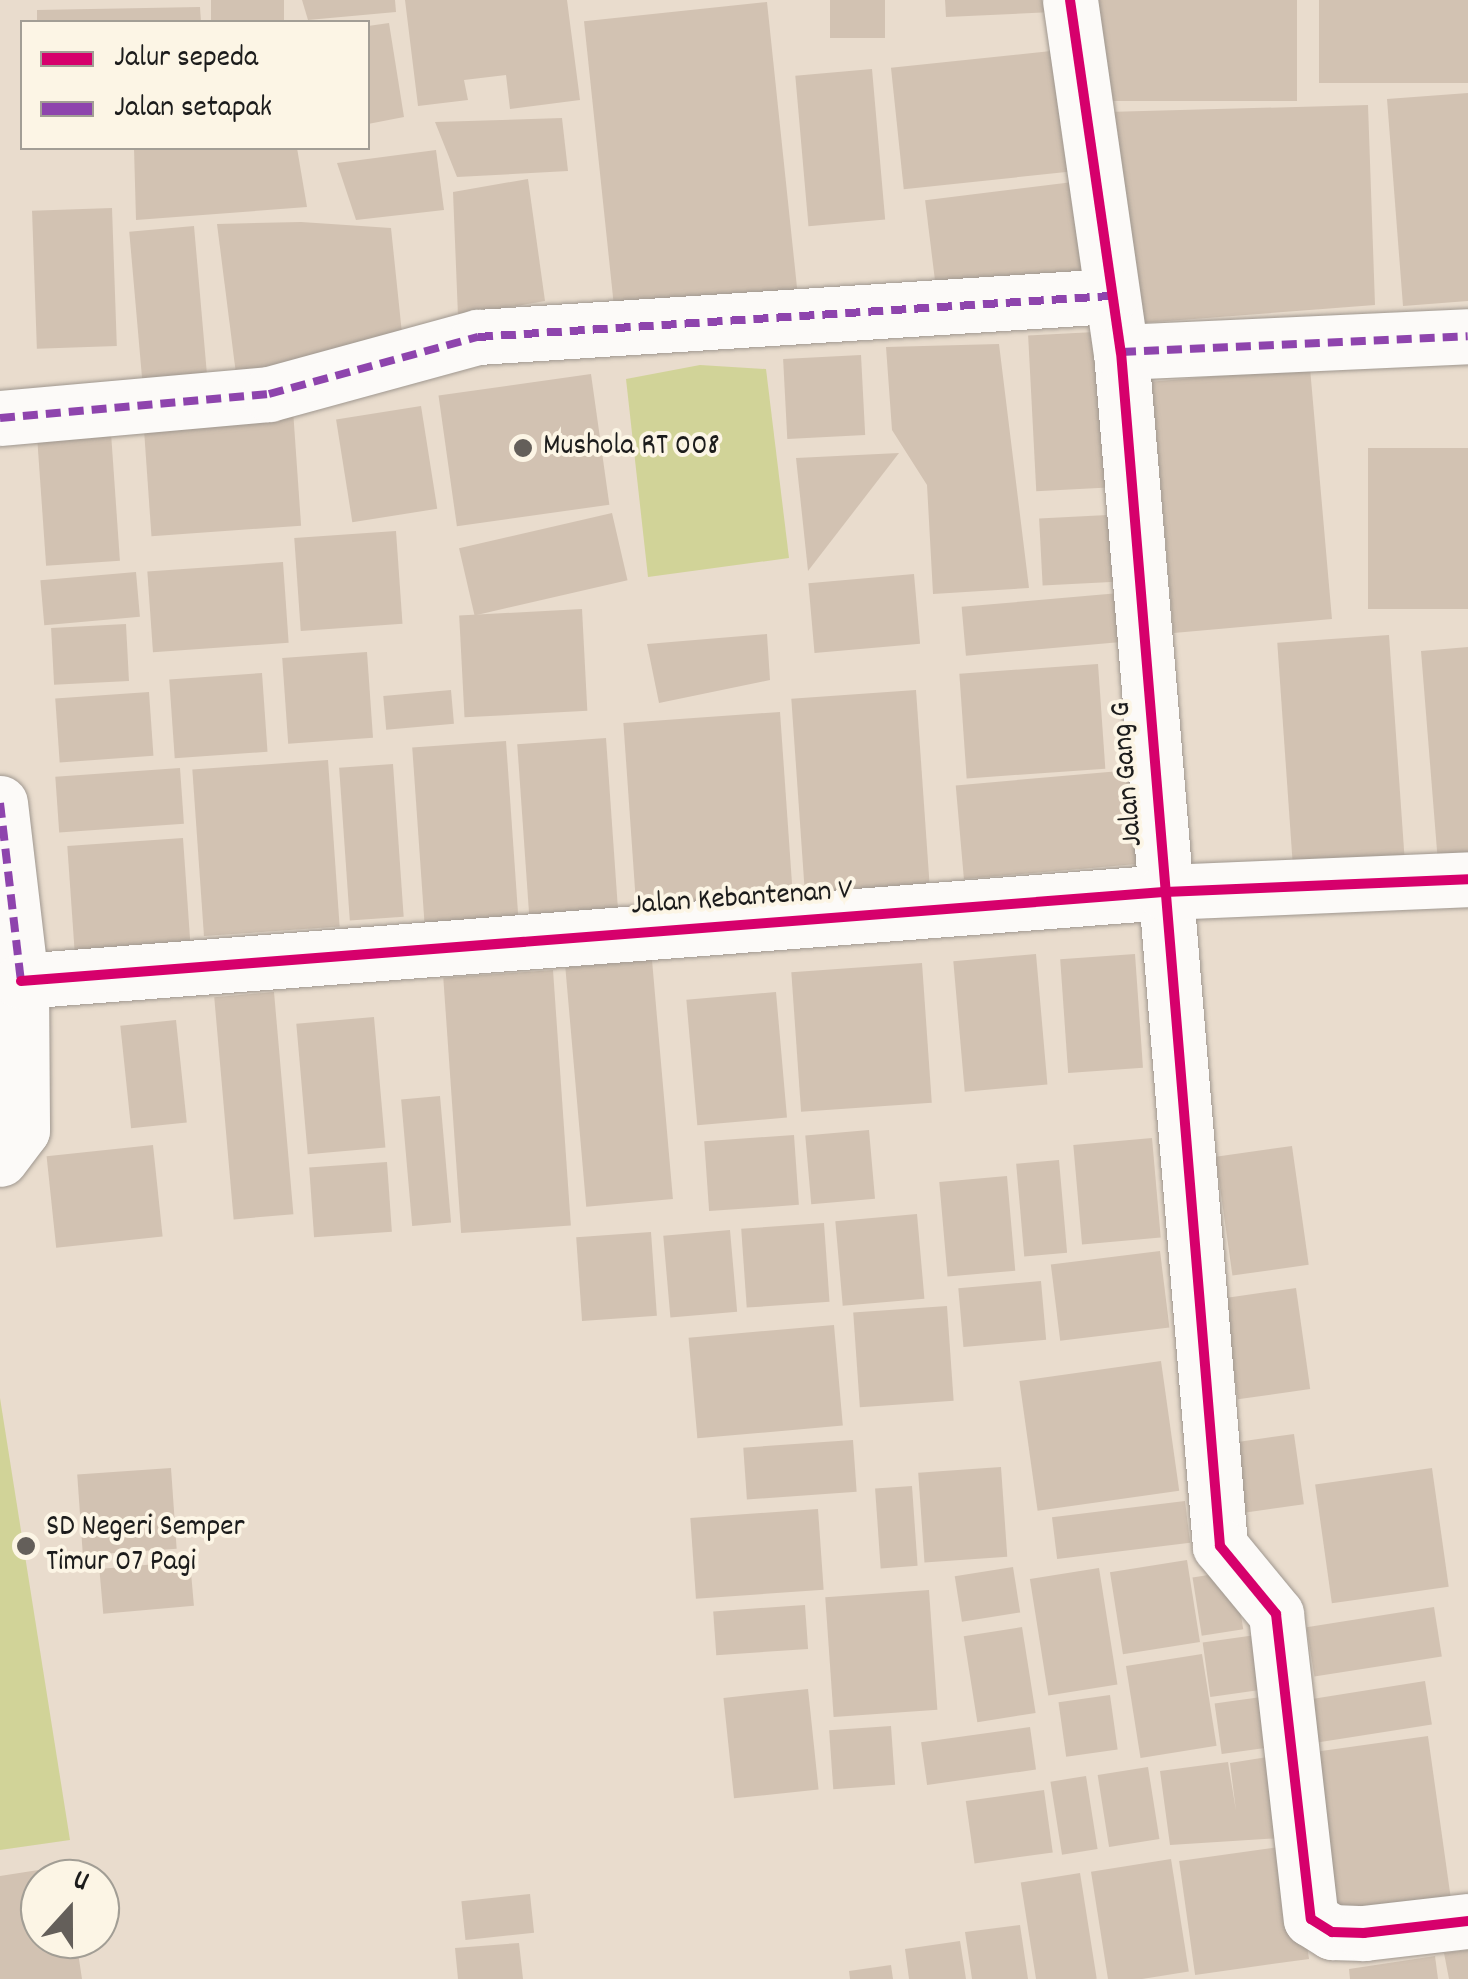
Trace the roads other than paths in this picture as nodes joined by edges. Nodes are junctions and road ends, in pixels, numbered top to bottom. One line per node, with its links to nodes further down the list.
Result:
1 (1070, 0): 2 (street, Jalan Gang G)
2 (1111, 296): 4 (street, Jalan Gang G); 5 (street)
3 (1468, 336): 4 (street)
4 (1121, 352): 8 (street, Jalan Gang G)
5 (0, 418)
6 (0, 803): 9 (street)
7 (1468, 879): 8 (street, Jalan Kebantenan V)
8 (1164, 892): 9 (street, Jalan Kebantenan V); 11 (street, Jalan Gang G)
9 (22, 981): 10 (street)
10 (0, 1159)
11 (1468, 1922)

